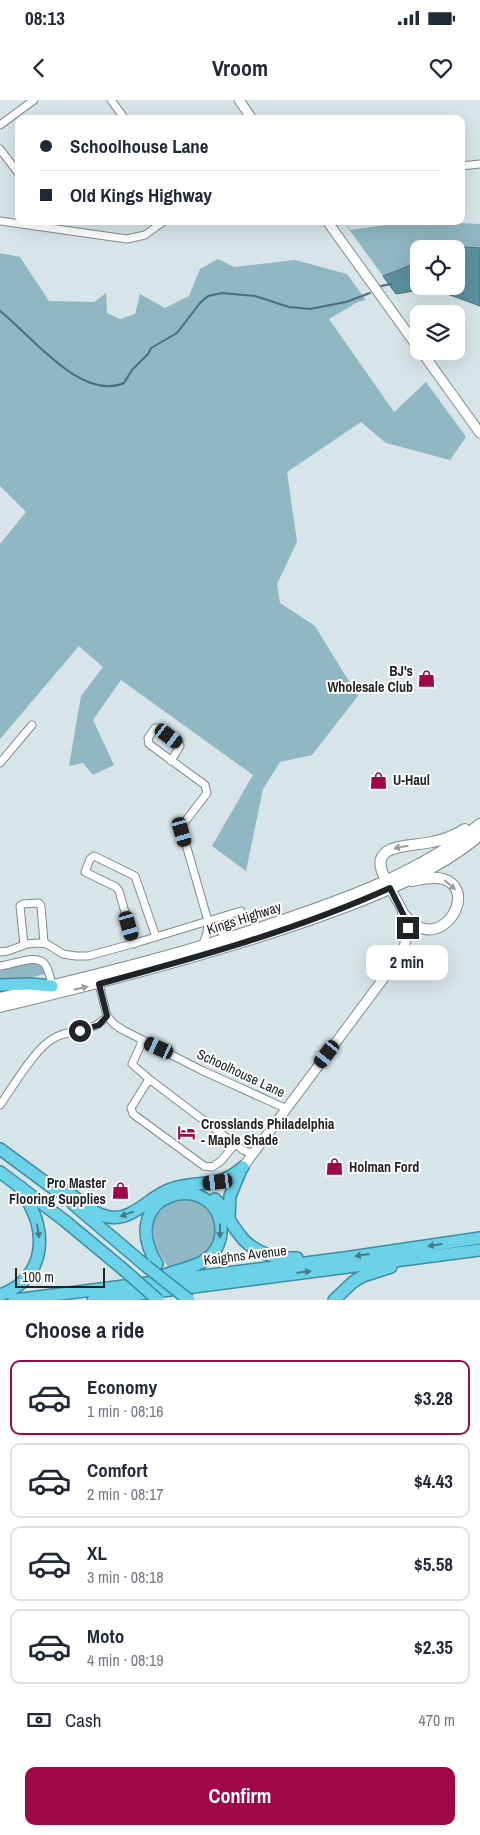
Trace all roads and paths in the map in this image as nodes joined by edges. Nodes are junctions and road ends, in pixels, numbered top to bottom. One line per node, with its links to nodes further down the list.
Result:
1 (34, 100): 6 (street)
2 (111, 100): 4 (street)
3 (239, 100): 5 (street)
4 (122, 115)
5 (249, 115)
6 (0, 125)
7 (0, 149): 10 (street)
8 (480, 164): 9 (street)
9 (465, 166)
10 (15, 169)
11 (0, 221): 12 (street)
12 (15, 223)
13 (26, 225): 17 (street)
14 (56, 225): 17 (street)
15 (159, 225): 17 (street)
16 (330, 225): 18 (street)
17 (59, 230)
18 (410, 336)
19 (427, 360): 20 (street)
20 (478, 428)
21 (32, 725): 23 (street)
22 (171, 760): 22 (street); 30 (street)
23 (0, 763)
24 (480, 823): 27 (main road, Kings Highway); 27 (main road, one-way to 27)
25 (480, 835): 26 (main road)
26 (404, 882): 27 (main road); 29 (main road, one-way to 29)
27 (388, 884): 29 (street); 32 (main road, Kings Highway); 39 (main road, Kings Highway)
28 (241, 911): 30 (street)
29 (403, 914): 48 (street)
30 (208, 921): 31 (street); 32 (street); 36 (street)
31 (156, 937): 34 (street); 34 (street)
32 (232, 937): 36 (main road, Kings Highway)
33 (44, 943): 34 (street); 35 (street); 35 (street)
34 (134, 944)
35 (24, 945): 37 (street)
36 (202, 946): 41 (main road, Kings Highway)
37 (0, 952)
38 (0, 966): 41 (street)
39 (99, 984): 43 (main road, Kings Highway, one-way to 39); 44 (street)
40 (0, 985): 41 (highway)
41 (52, 986): 42 (main road, Kings Highway)
42 (0, 998)
43 (0, 1007)
44 (107, 1016): 45 (street, Schoolhouse Lane); 47 (street)
45 (143, 1040): 46 (street); 48 (street, Schoolhouse Lane)
46 (149, 1079): 49 (street); 49 (street)
47 (0, 1105)
48 (286, 1109): 51 (street)
49 (235, 1144): 51 (street)
50 (0, 1149): 55 (highway)
51 (253, 1154): 52 (street)
52 (243, 1167): 56 (highway); 57 (highway)
53 (0, 1172): 54 (highway)
54 (20, 1186): 64 (highway, bridge); 65 (highway, one-way to 65)
55 (51, 1186): 56 (highway, one-way to 55); 62 (highway)
56 (186, 1186): 57 (highway)
57 (229, 1218): 60 (highway)
58 (480, 1238): 60 (highway, Kaighns Avenue, one-way to 60)
59 (480, 1250): 61 (highway, Kaighns Avenue)
60 (334, 1259): 64 (highway, Kaighns Avenue)
61 (402, 1261): 63 (highway, Kaighns Avenue, one-way to 61); 69 (highway)
62 (152, 1265): 63 (highway); 64 (highway, one-way to 64)
63 (164, 1292): 64 (highway, bridge); 67 (highway, Kaighns Avenue); 68 (highway, bridge)
64 (148, 1293): 66 (highway, Kaighns Avenue)
65 (0, 1295)
66 (14, 1300)
67 (93, 1300)
68 (189, 1300)
69 (334, 1300)

